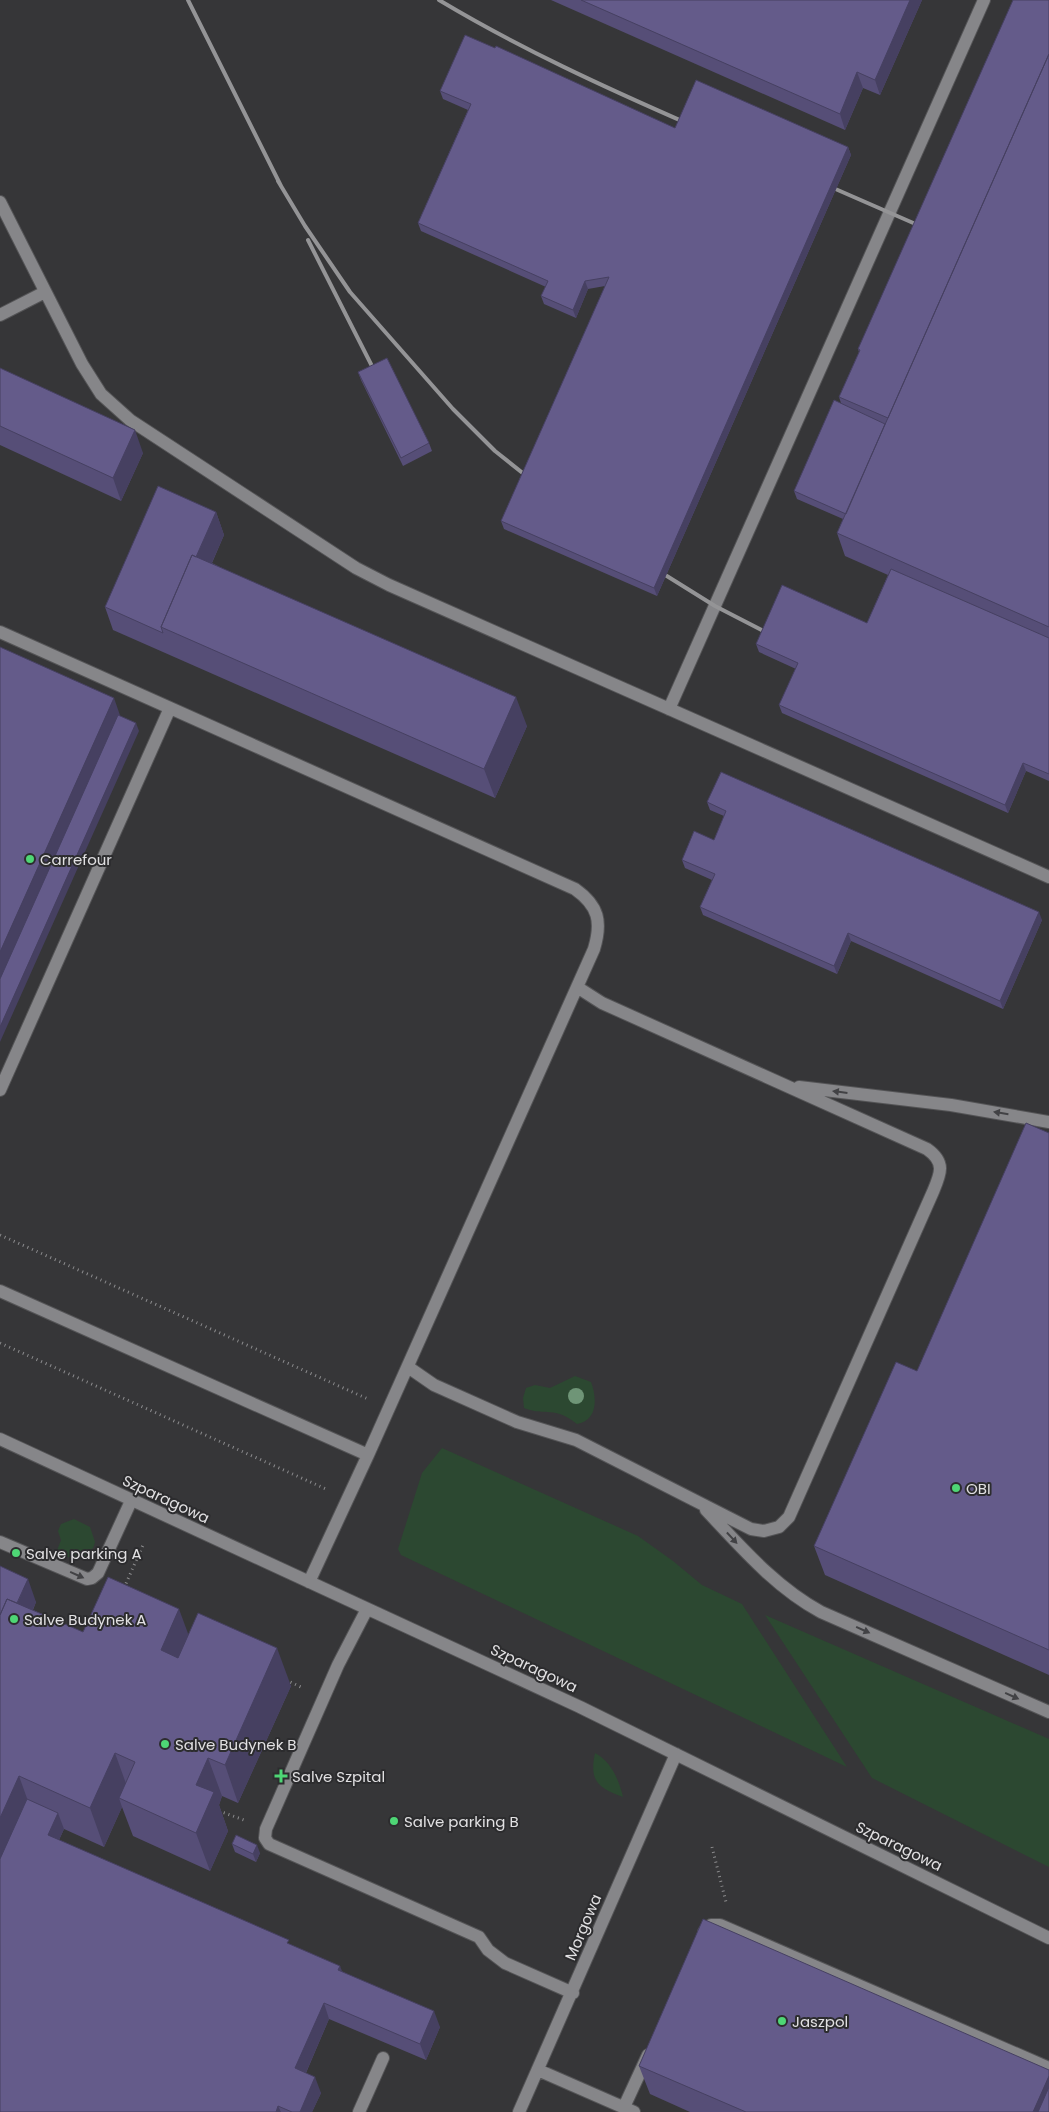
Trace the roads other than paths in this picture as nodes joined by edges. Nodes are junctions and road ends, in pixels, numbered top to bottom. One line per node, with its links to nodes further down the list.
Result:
1 (984, 0): 7 (street)
2 (0, 202): 3 (street)
3 (46, 292): 4 (street); 7 (street)
4 (0, 315)
5 (0, 632): 6 (street)
6 (170, 708): 9 (street); 11 (street)
7 (669, 709): 8 (street)
8 (1049, 877)
9 (577, 987): 10 (street); 14 (street)
10 (787, 1086): 12 (street, one-way to 10); 18 (street)
11 (0, 1090)
12 (1049, 1122)
13 (0, 1291): 16 (street)
14 (408, 1367): 16 (street); 18 (street)
15 (0, 1440): 17 (street, Szparagowa)
16 (368, 1455): 20 (street)
17 (131, 1501): 19 (street, one-way to 17); 20 (street, Szparagowa)
18 (699, 1502): 22 (street, one-way to 22)
19 (0, 1542)
20 (309, 1582): 21 (street, Szparagowa)
21 (367, 1609): 23 (street, Szparagowa); 26 (street)
22 (1049, 1712)
23 (676, 1754): 24 (street, Szparagowa); 26 (street, Morgowa)
24 (1049, 1938)
25 (698, 1946): 29 (street)
26 (573, 1993): 30 (street, Morgowa)
27 (652, 2045): 31 (street)
28 (383, 2058): 32 (street)
29 (1049, 2068)
30 (538, 2070): 31 (street); 33 (street, Morgowa)
31 (629, 2110)
32 (359, 2112)
33 (519, 2112)

